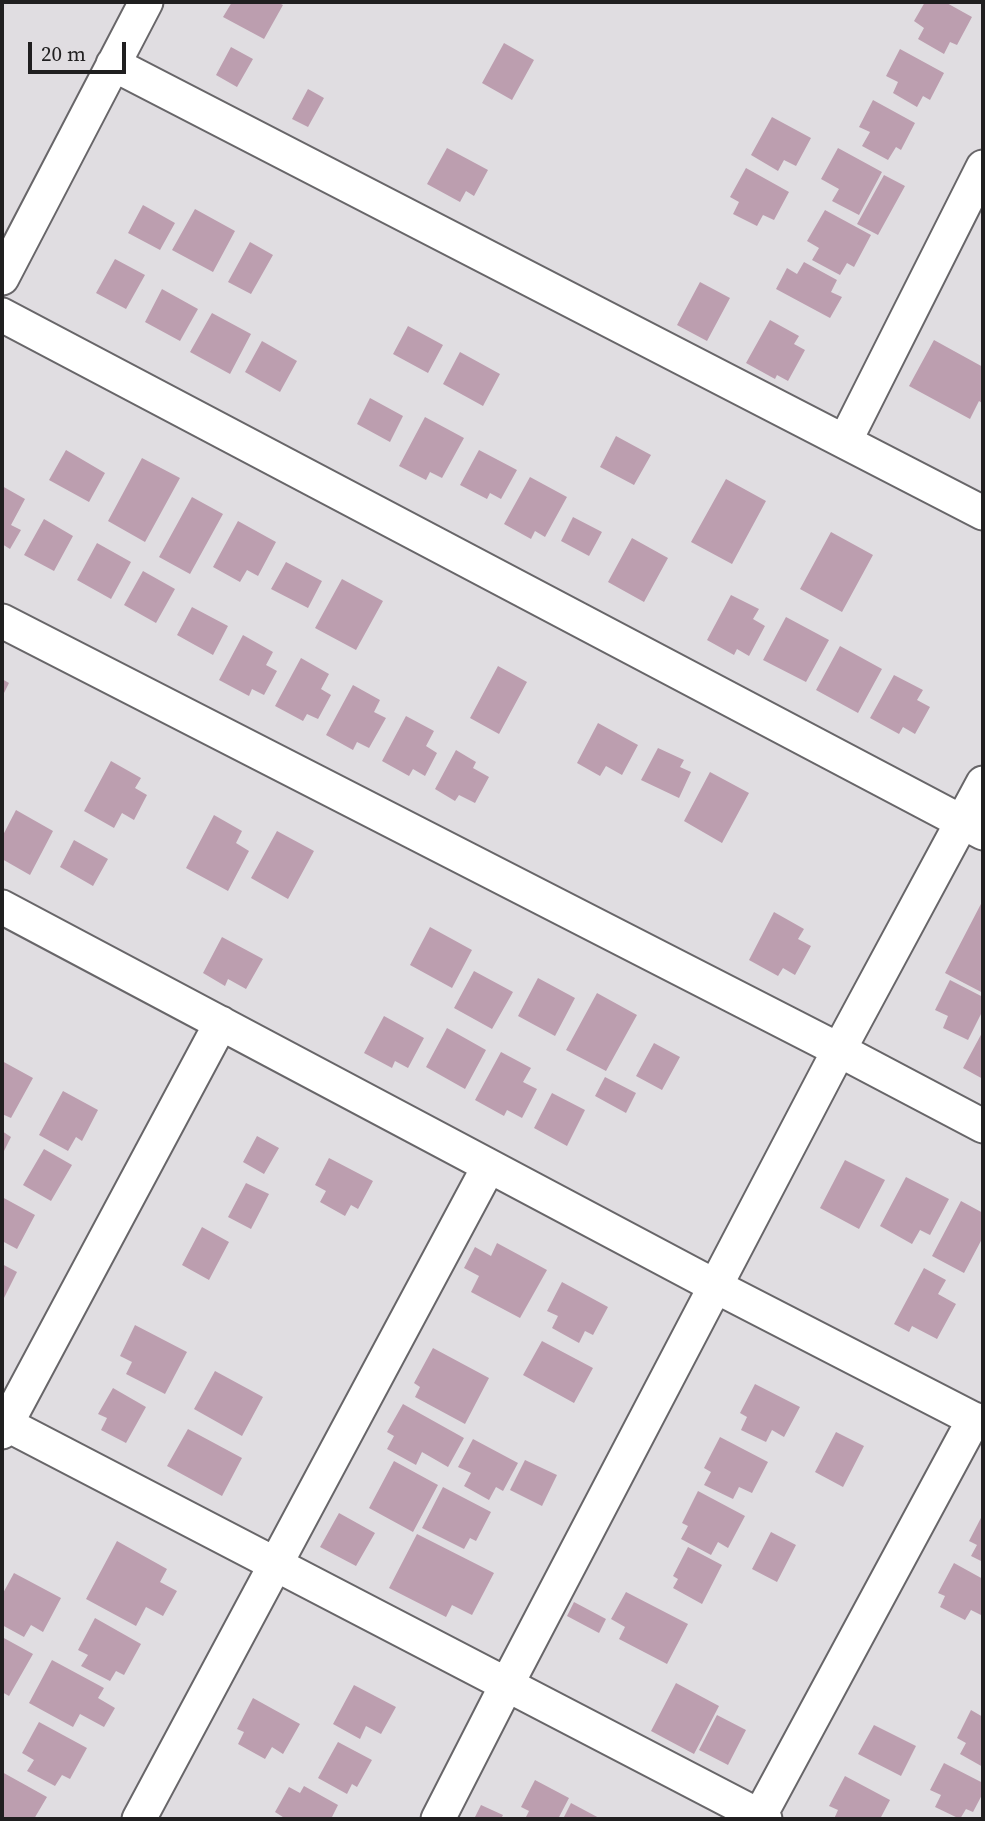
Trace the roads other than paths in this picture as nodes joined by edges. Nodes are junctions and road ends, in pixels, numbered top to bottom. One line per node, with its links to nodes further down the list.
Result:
1 (146, 2): 2 (street)
2 (113, 65): 4 (street); 6 (street)
3 (983, 167): 6 (street)
4 (2, 278)
5 (2, 315): 10 (street)
6 (845, 441): 7 (street)
7 (983, 513)
8 (2, 621): 13 (street)
9 (983, 783): 10 (street)
10 (972, 827): 13 (street)
11 (2, 907): 12 (street)
12 (221, 1023): 15 (street); 18 (street)
13 (839, 1050): 14 (street); 16 (street)
14 (983, 1126)
15 (489, 1166): 16 (street); 19 (street)
16 (715, 1286): 17 (street); 20 (street)
17 (979, 1421): 21 (street)
18 (3, 1426): 19 (street)
19 (276, 1565): 20 (street); 22 (street)
20 (506, 1684): 21 (street); 23 (street)
21 (761, 1818)
22 (139, 1819)
23 (438, 1819)

